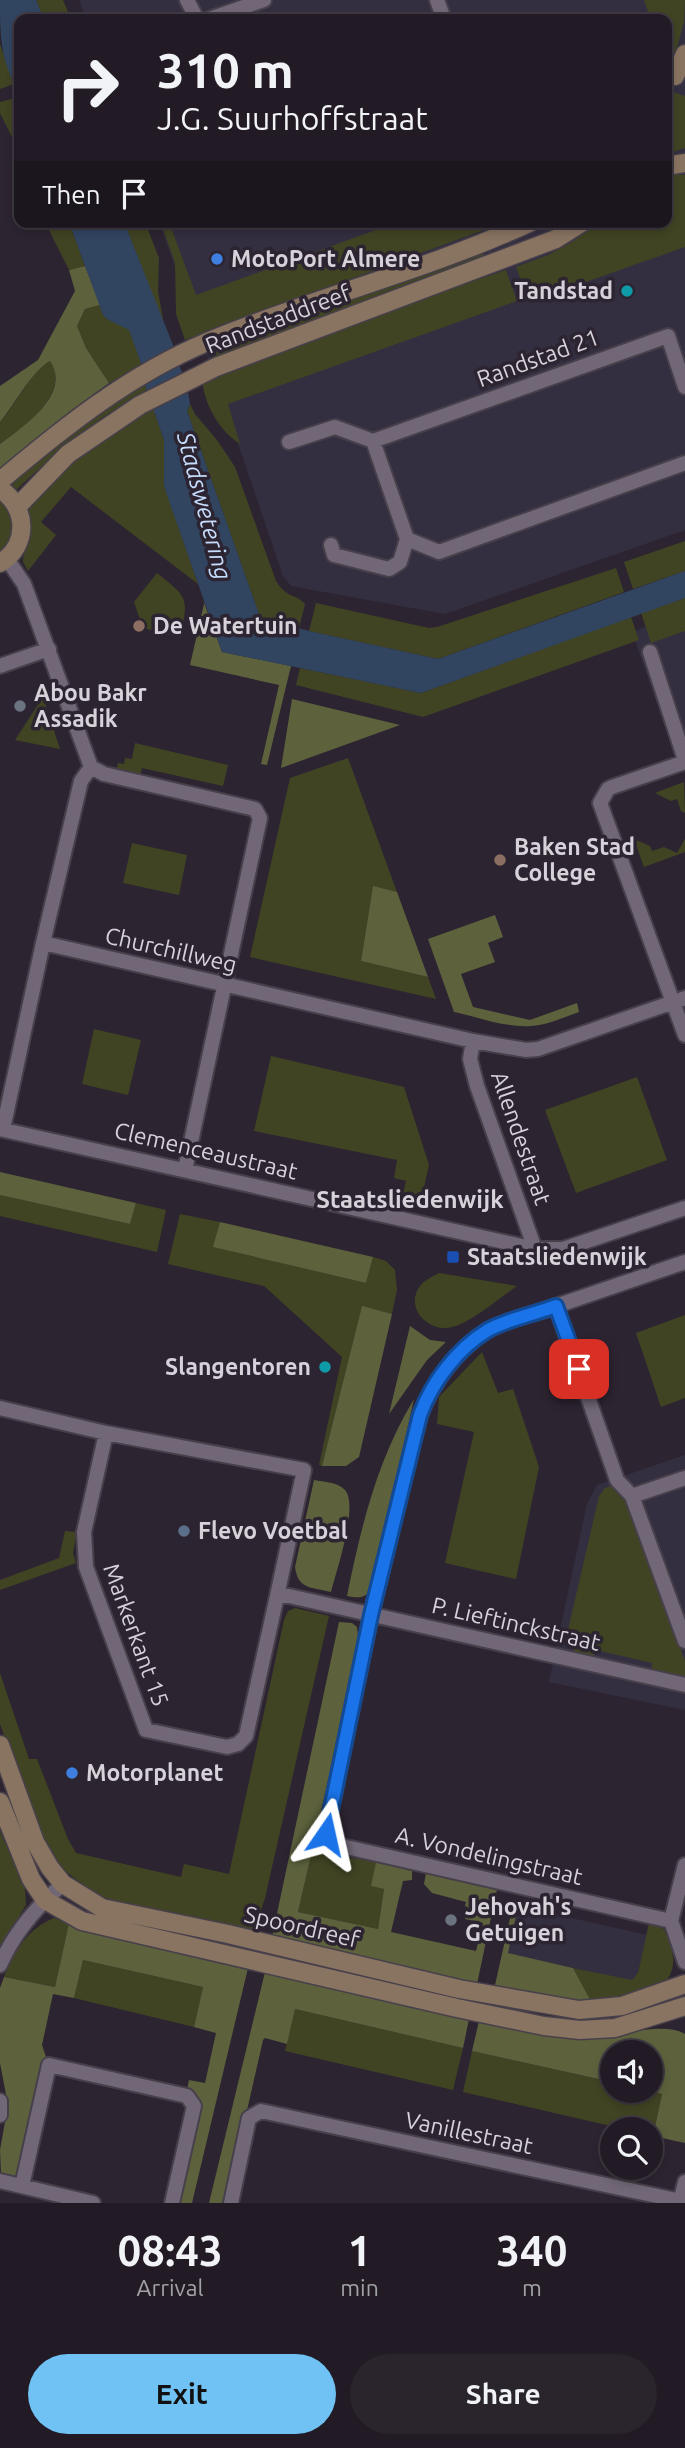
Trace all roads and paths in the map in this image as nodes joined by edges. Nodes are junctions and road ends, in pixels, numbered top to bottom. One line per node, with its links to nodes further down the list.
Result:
1 (264, 0): 2 (street)
2 (223, 14)
3 (685, 54): 4 (main road)
4 (676, 77)
5 (518, 228): 11 (main road, Randstaddreef)
6 (573, 228): 13 (main road, Randstaddreef)
7 (685, 387): 8 (street, Randstad 21)
8 (373, 441): 9 (street); 14 (street)
9 (289, 442)
10 (685, 463): 14 (street)
11 (0, 481)
12 (0, 489): 13 (main road)
13 (17, 507): 16 (main road)
14 (407, 539): 15 (street)
15 (331, 545)
16 (4, 561): 17 (street)
17 (49, 649): 19 (street); 21 (street)
18 (650, 652): 20 (street)
19 (0, 666)
20 (685, 761): 24 (street)
21 (91, 767): 22 (street); 23 (street)
22 (43, 943): 23 (street, Churchillweg); 27 (street)
23 (224, 985): 26 (street, Churchillweg); 28 (street)
24 (679, 1000): 25 (street); 26 (street, Churchillweg)
25 (685, 1035)
26 (472, 1041): 30 (street, Allendestraat)
27 (1, 1129): 28 (street, Clemenceaustraat)
28 (186, 1170): 30 (street, Clemenceaustraat)
29 (685, 1208): 30 (street, Clemenceaustraat)
30 (535, 1249)
31 (685, 1262): 32 (street, A. Vondelingstraat)
32 (556, 1306): 36 (street); 38 (street, A. Vondelingstraat)
33 (0, 1408): 34 (street)
34 (106, 1433): 37 (street); 37 (street, Markerkant 15)
35 (685, 1478): 36 (street)
36 (632, 1496): 39 (street)
37 (277, 1595): 38 (street, P. Lieftinckstraat)
38 (371, 1615): 40 (street, P. Lieftinckstraat); 46 (street, A. Vondelingstraat)
39 (685, 1642)
40 (685, 1685)
41 (0, 1745): 44 (main road, Spoordreef)
42 (0, 1802): 45 (main road, Spoordreef)
43 (685, 1865): 46 (street)
44 (63, 1884): 45 (street); 49 (main road, Spoordreef)
45 (45, 1900): 48 (street); 50 (main road, Spoordreef)
46 (671, 1921): 47 (street)
47 (685, 1962)
48 (0, 1965)
49 (685, 1984)
50 (685, 2006)
51 (0, 2101): 52 (street)
52 (0, 2115)
53 (0, 2181): 55 (street)
54 (685, 2182): 56 (street)
55 (22, 2186): 57 (street); 58 (street)
56 (682, 2202): 59 (street, Vanillestraat)
57 (93, 2203)
58 (172, 2203)
59 (231, 2203)

